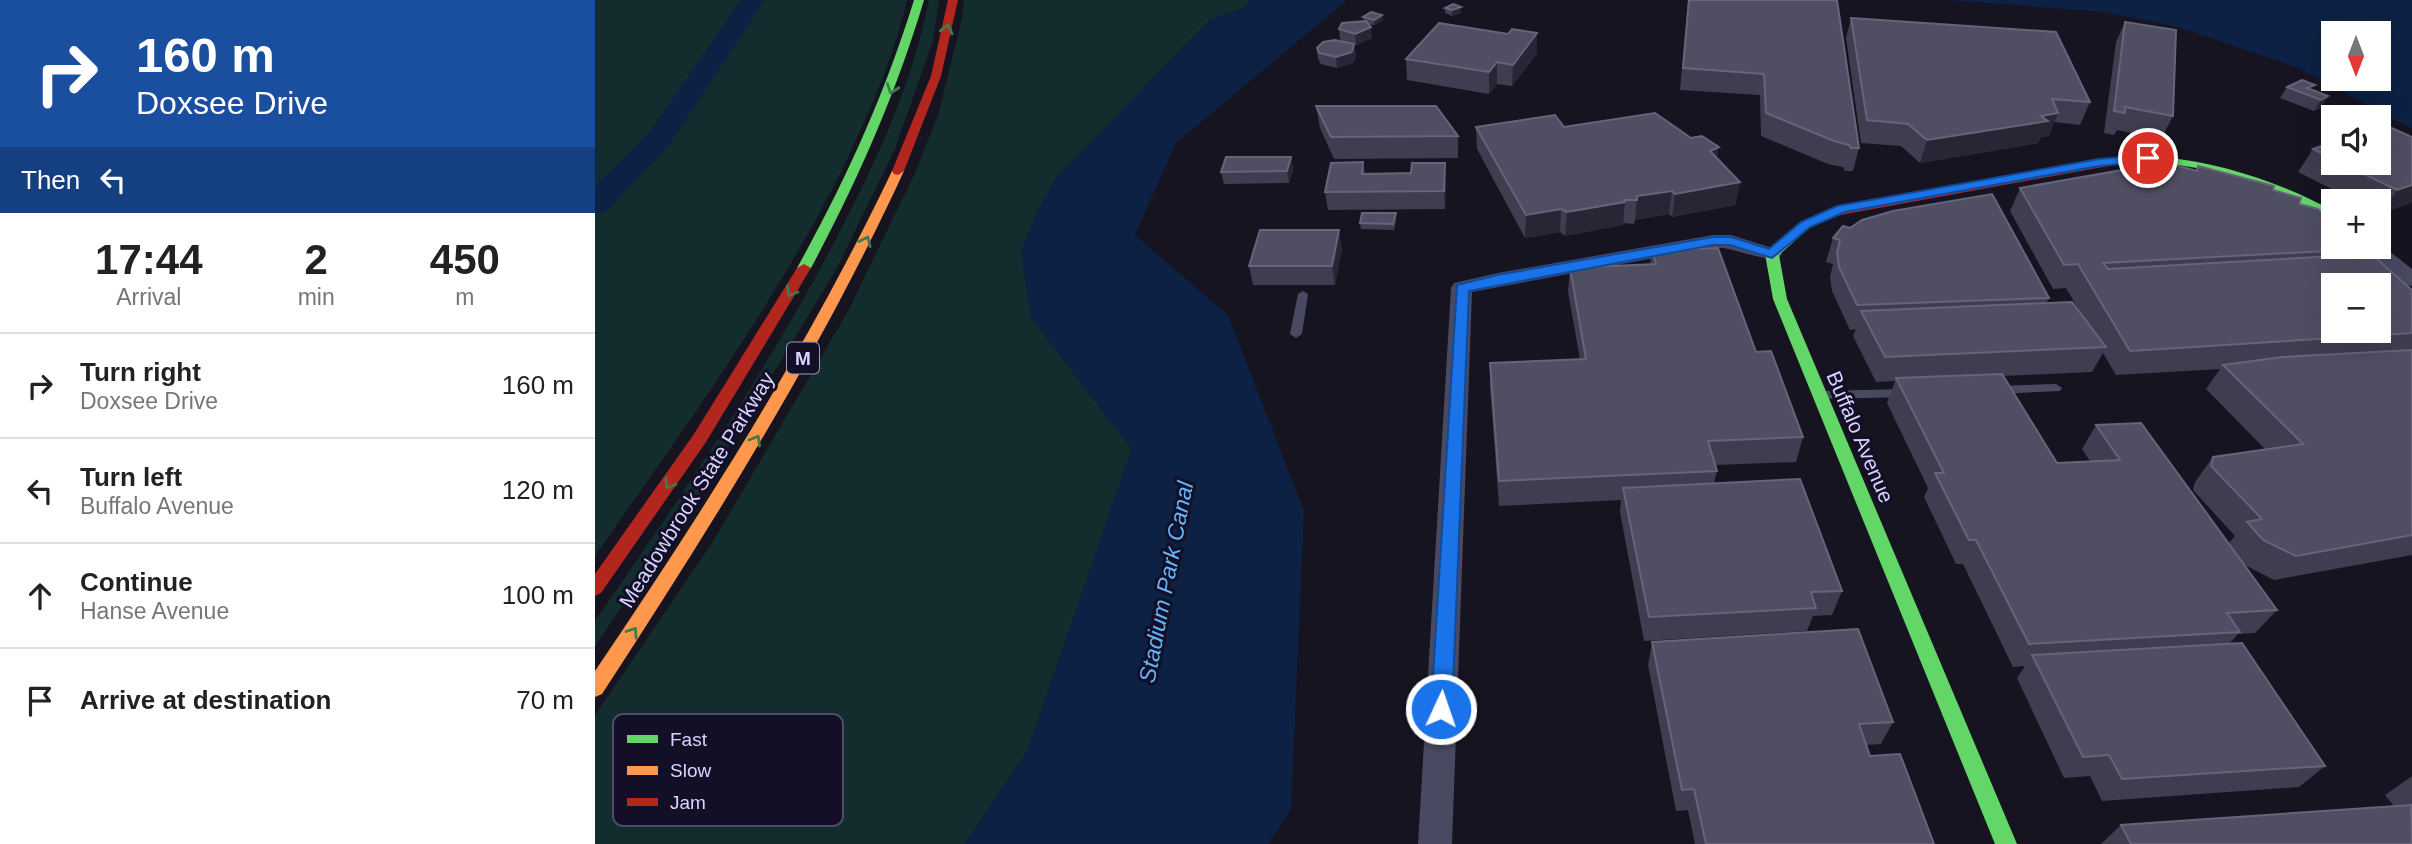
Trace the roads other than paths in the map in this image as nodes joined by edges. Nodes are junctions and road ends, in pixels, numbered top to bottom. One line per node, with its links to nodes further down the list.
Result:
1 (919, 0): 13 (main road, Meadowbrook State Parkway / M, one-way to 13)
2 (953, 0): 14 (main road, Meadowbrook State Parkway / M, one-way to 2)
3 (2321, 209): 4 (main road)
4 (1772, 254): 12 (main road, Buffalo Avenue); 15 (street)
5 (2387, 259): 6 (street)
6 (2412, 280)
7 (1303, 294): 8 (lane)
8 (1296, 334)
9 (2056, 388): 10 (lane)
10 (1987, 390)
11 (1919, 393): 12 (lane)
12 (1820, 396): 16 (main road, Buffalo Avenue)
13 (595, 588)
14 (595, 688)
15 (1434, 844)
16 (2006, 844)

